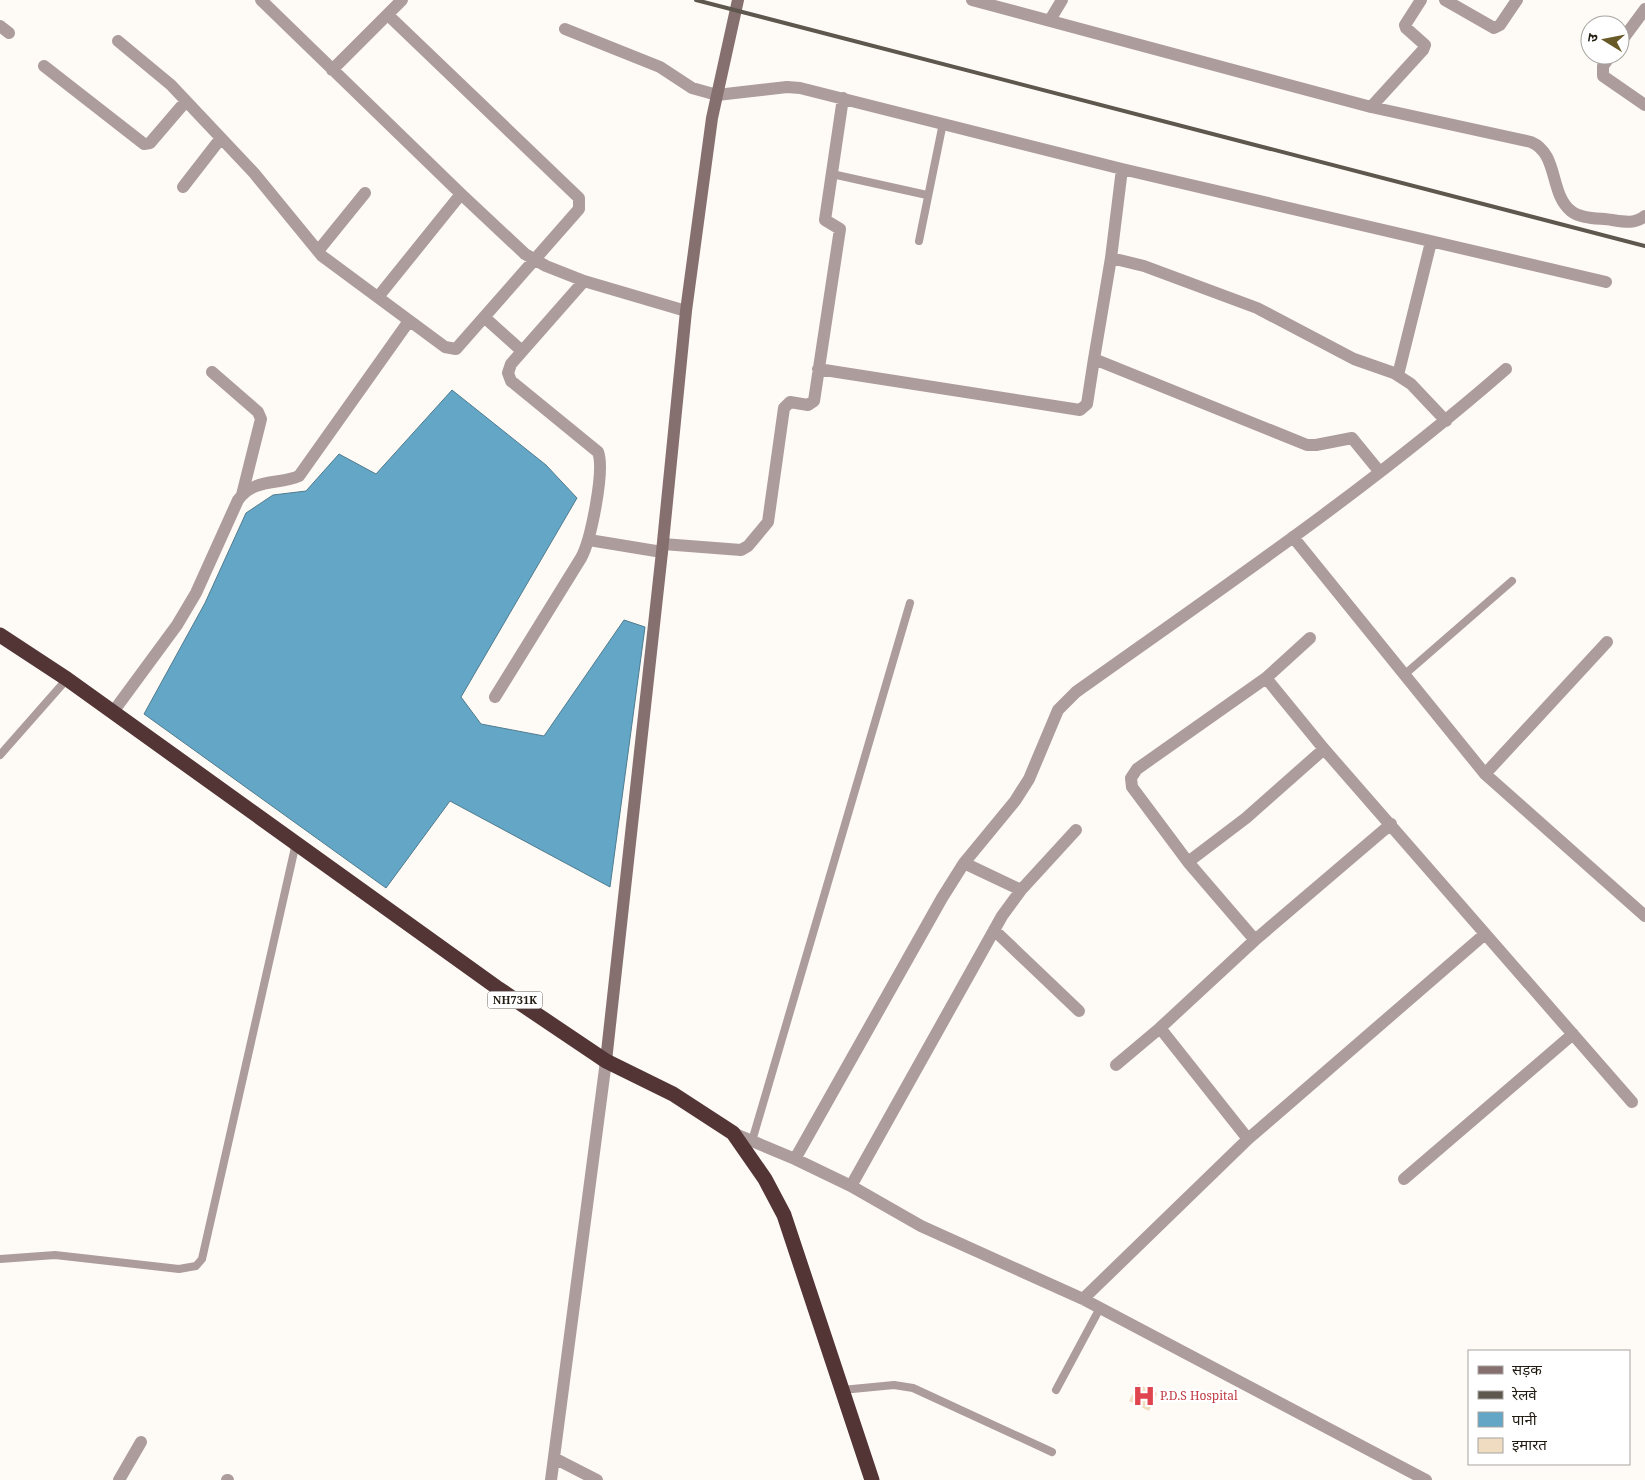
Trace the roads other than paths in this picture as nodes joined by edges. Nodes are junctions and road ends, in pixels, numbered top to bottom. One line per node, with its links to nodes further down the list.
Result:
1 (261, 0): 17 (street)
2 (402, 0): 10 (street)
3 (738, 0): 18 (street)
4 (972, 0): 11 (street)
5 (1062, 0): 11 (street)
6 (1421, 0): 22 (street)
7 (1445, 0): 8 (street)
8 (1517, 0)
9 (1645, 9): 13 (street)
10 (388, 15): 17 (street); 36 (street)
11 (1050, 20): 22 (street)
12 (565, 29): 18 (street)
13 (1630, 29)
14 (118, 41): 20 (street)
15 (1604, 65): 21 (street)
16 (44, 66): 20 (street)
17 (332, 70): 29 (street)
18 (717, 95): 19 (street); 40 (street)
19 (842, 98): 23 (street); 26 (street)
20 (186, 101): 24 (street)
21 (1645, 105)
22 (1371, 107): 31 (street)
23 (943, 124): 25 (street); 30 (lane)
24 (221, 138): 27 (street); 34 (street)
25 (1122, 169): 33 (street); 35 (street)
26 (832, 174): 30 (lane); 45 (street)
27 (183, 187)
28 (365, 193): 34 (street)
29 (461, 194): 36 (street); 39 (street)
30 (927, 194): 32 (lane)
31 (1645, 216)
32 (919, 241)
33 (1431, 242): 38 (street); 48 (street)
34 (318, 251): 39 (street)
35 (1111, 258): 44 (street); 48 (street)
36 (534, 260): 37 (street); 41 (street)
37 (584, 281): 40 (street); 43 (street)
38 (1606, 282)
39 (378, 297): 42 (street)
40 (686, 311): 54 (street)
41 (484, 317): 42 (street); 43 (street)
42 (409, 321): 51 (street)
43 (522, 351): 53 (street)
44 (1094, 359): 45 (street); 50 (street)
45 (818, 369): 54 (street)
46 (1506, 369): 49 (street)
47 (212, 372): 51 (street)
48 (1398, 375): 49 (street)
49 (1446, 422): 50 (street)
50 (1379, 471): 52 (street)
51 (242, 494): 64 (street)
52 (1293, 537): 60 (street); 72 (street)
53 (589, 540): 54 (street); 63 (street)
54 (663, 548): 81 (street)
55 (1512, 581): 60 (lane)
56 (910, 603): 86 (lane)
57 (0, 635): 62 (highway, NH731K)
58 (1310, 638): 61 (street)
59 (1607, 642): 67 (street)
60 (1404, 675): 67 (street)
61 (1266, 678): 65 (street); 71 (street)
62 (68, 679): 64 (highway, NH731K); 66 (lane)
63 (495, 697)
64 (113, 712): 70 (highway, NH731K)
65 (1324, 749): 68 (street); 71 (street)
66 (0, 755)
67 (1485, 774): 74 (street)
68 (1391, 824): 76 (street); 77 (street)
69 (1076, 830): 73 (street)
70 (296, 843): 81 (highway, NH731K); 90 (lane)
71 (1188, 862): 77 (street)
72 (964, 863): 73 (street); 87 (street)
73 (1022, 890): 75 (street)
74 (1645, 916)
75 (994, 930): 78 (street); 89 (street)
76 (1485, 934): 80 (street); 85 (street)
77 (1255, 940): 79 (street)
78 (1079, 1011)
79 (1160, 1028): 82 (street); 85 (street)
80 (1573, 1034): 83 (street); 88 (street)
81 (606, 1061): 84 (highway, NH731K); 97 (street)
82 (1116, 1065)
83 (1632, 1102)
84 (733, 1133): 86 (street); 93 (highway, NH731K)
85 (1248, 1139): 91 (street)
86 (752, 1141): 87 (street)
87 (795, 1159): 89 (street)
88 (1404, 1179)
89 (851, 1186): 91 (street)
90 (0, 1259)
91 (1083, 1299): 92 (street)
92 (1100, 1308): 94 (lane); 102 (street)
93 (842, 1390): 96 (lane); 101 (highway, NH731K)
94 (1056, 1390)
95 (141, 1442): 98 (street)
96 (1052, 1452)
97 (554, 1458): 99 (street); 100 (street)
98 (119, 1480)
99 (551, 1480)
100 (597, 1480)
101 (872, 1480)
102 (1426, 1480)

